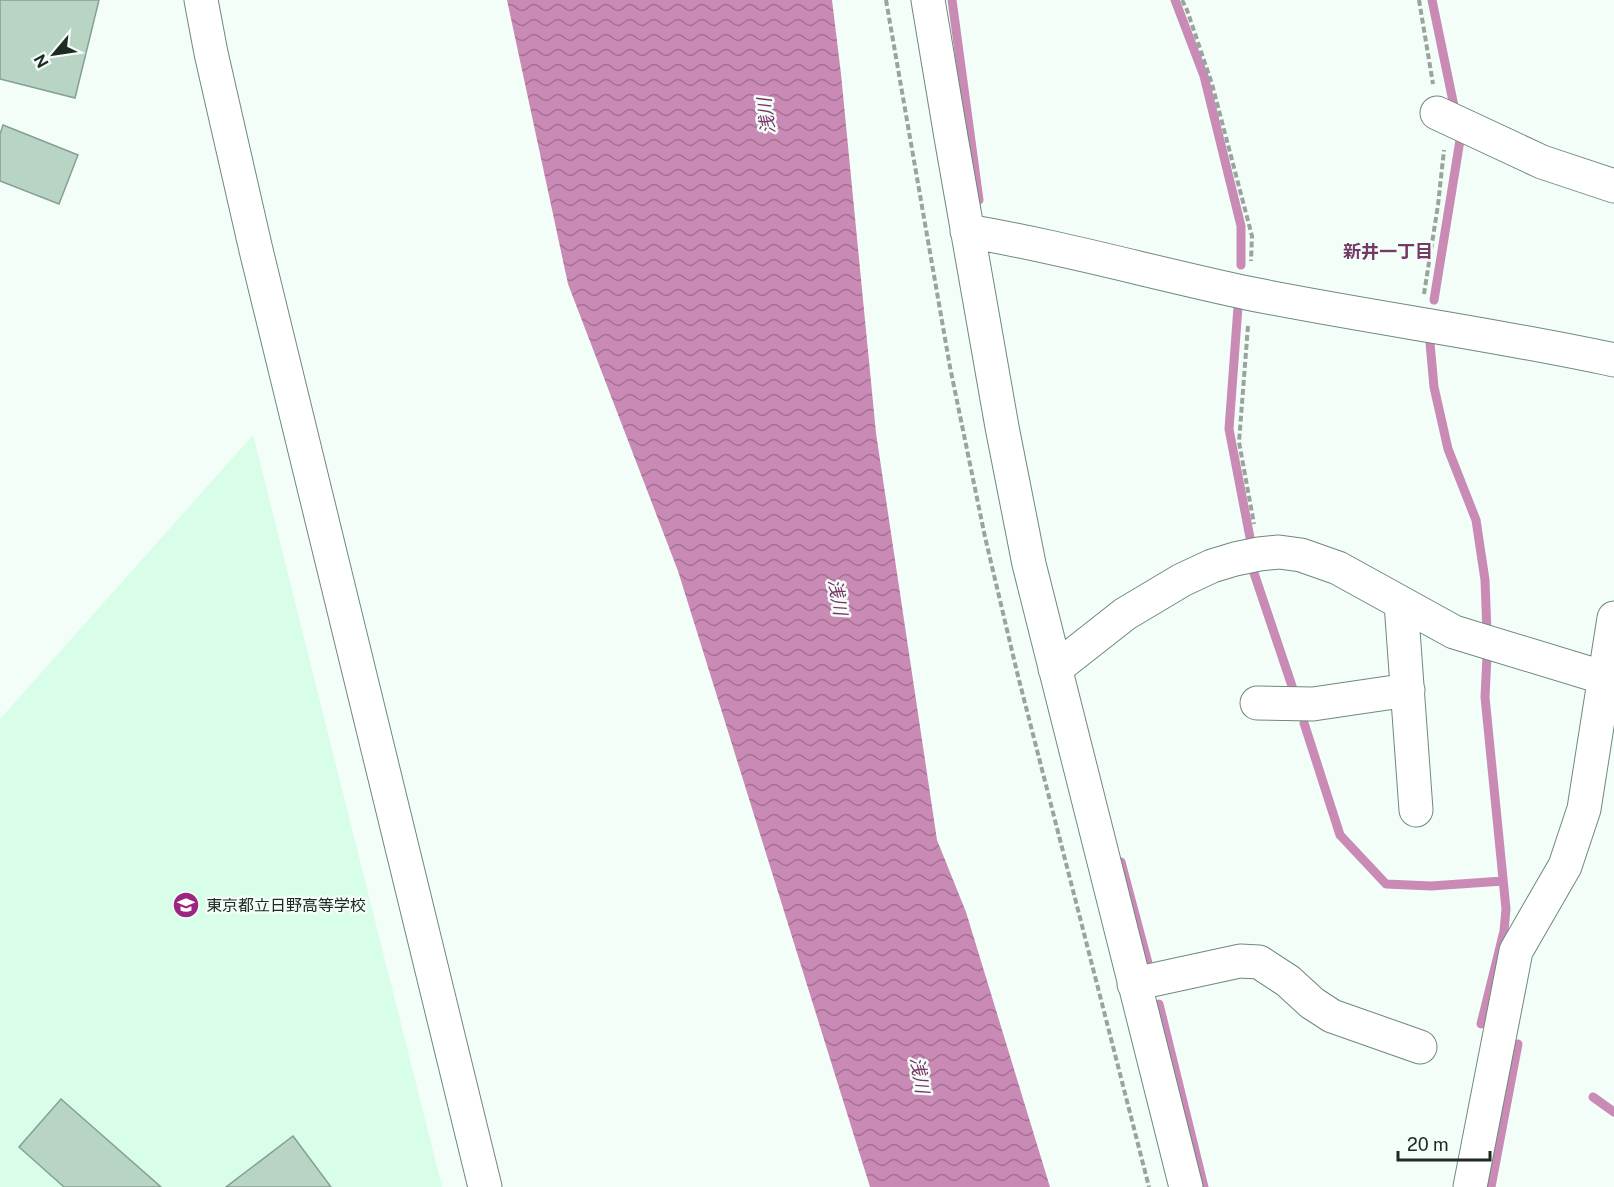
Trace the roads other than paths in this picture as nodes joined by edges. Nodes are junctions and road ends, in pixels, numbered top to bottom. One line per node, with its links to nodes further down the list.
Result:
1 (201, 0): 16 (street)
2 (928, 0): 5 (street)
3 (1437, 113): 4 (street)
4 (1614, 186)
5 (967, 231): 6 (street); 9 (street)
6 (1614, 360)
7 (1401, 603): 9 (street); 10 (street); 11 (street)
8 (1613, 635): 10 (street)
9 (1055, 669): 14 (street)
10 (1605, 678): 18 (street)
11 (1408, 690): 12 (street); 13 (street)
12 (1257, 703)
13 (1416, 810)
14 (1134, 984): 15 (street); 17 (street)
15 (1420, 1047)
16 (485, 1187)
17 (1186, 1187)
18 (1470, 1187)

